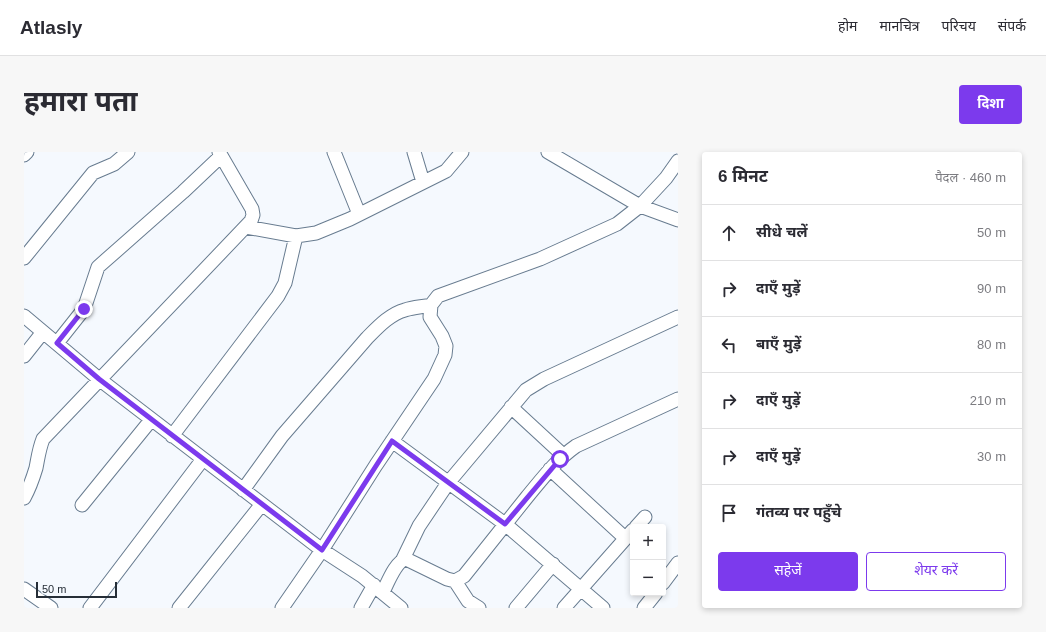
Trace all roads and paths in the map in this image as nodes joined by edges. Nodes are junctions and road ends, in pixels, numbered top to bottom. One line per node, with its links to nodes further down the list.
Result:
1 (27, 152): 8 (street)
2 (128, 152): 16 (street)
3 (334, 152): 12 (street)
4 (414, 152): 10 (street)
5 (462, 152): 10 (street)
6 (548, 152): 11 (street)
7 (220, 154): 14 (street); 21 (street)
8 (24, 155)
9 (678, 161): 11 (street)
10 (423, 182): 12 (street)
11 (640, 206): 13 (street); 17 (street)
12 (359, 214): 15 (street)
13 (678, 220)
14 (246, 227): 15 (street); 23 (street)
15 (296, 236): 27 (street)
16 (24, 258)
17 (431, 305): 28 (street); 33 (street)
18 (24, 316): 20 (street)
19 (678, 317): 25 (street)
20 (43, 332): 21 (street); 22 (street)
21 (57, 343): 23 (street)
22 (24, 356)
23 (99, 379): 26 (street); 34 (street)
24 (678, 399): 29 (street)
25 (511, 407): 29 (street); 32 (street)
26 (151, 420): 27 (street); 36 (street)
27 (172, 436): 30 (street)
28 (392, 441): 32 (street); 41 (street)
29 (564, 455): 31 (street)
30 (203, 459): 33 (street); 52 (street)
31 (550, 469): 38 (street); 40 (street)
32 (448, 483): 38 (street); 42 (street)
33 (243, 490): 35 (street)
34 (24, 498)
35 (262, 504): 41 (street); 53 (street)
36 (82, 505)
37 (645, 517): 39 (street)
38 (505, 524): 44 (street); 46 (street)
39 (639, 524)
40 (629, 534): 48 (street)
41 (322, 550): 47 (street); 54 (street)
42 (402, 559): 46 (street); 47 (street)
43 (678, 563): 45 (street)
44 (553, 564): 48 (street); 58 (street)
45 (666, 579)
46 (455, 581): 57 (street)
47 (378, 588): 55 (street); 56 (street)
48 (581, 588): 59 (street); 60 (street)
49 (24, 590): 51 (street)
50 (654, 596): 61 (street)
51 (51, 608)
52 (90, 608)
53 (179, 608)
54 (282, 608)
55 (361, 608)
56 (401, 608)
57 (479, 608)
58 (516, 608)
59 (564, 608)
60 (603, 608)
61 (644, 608)

